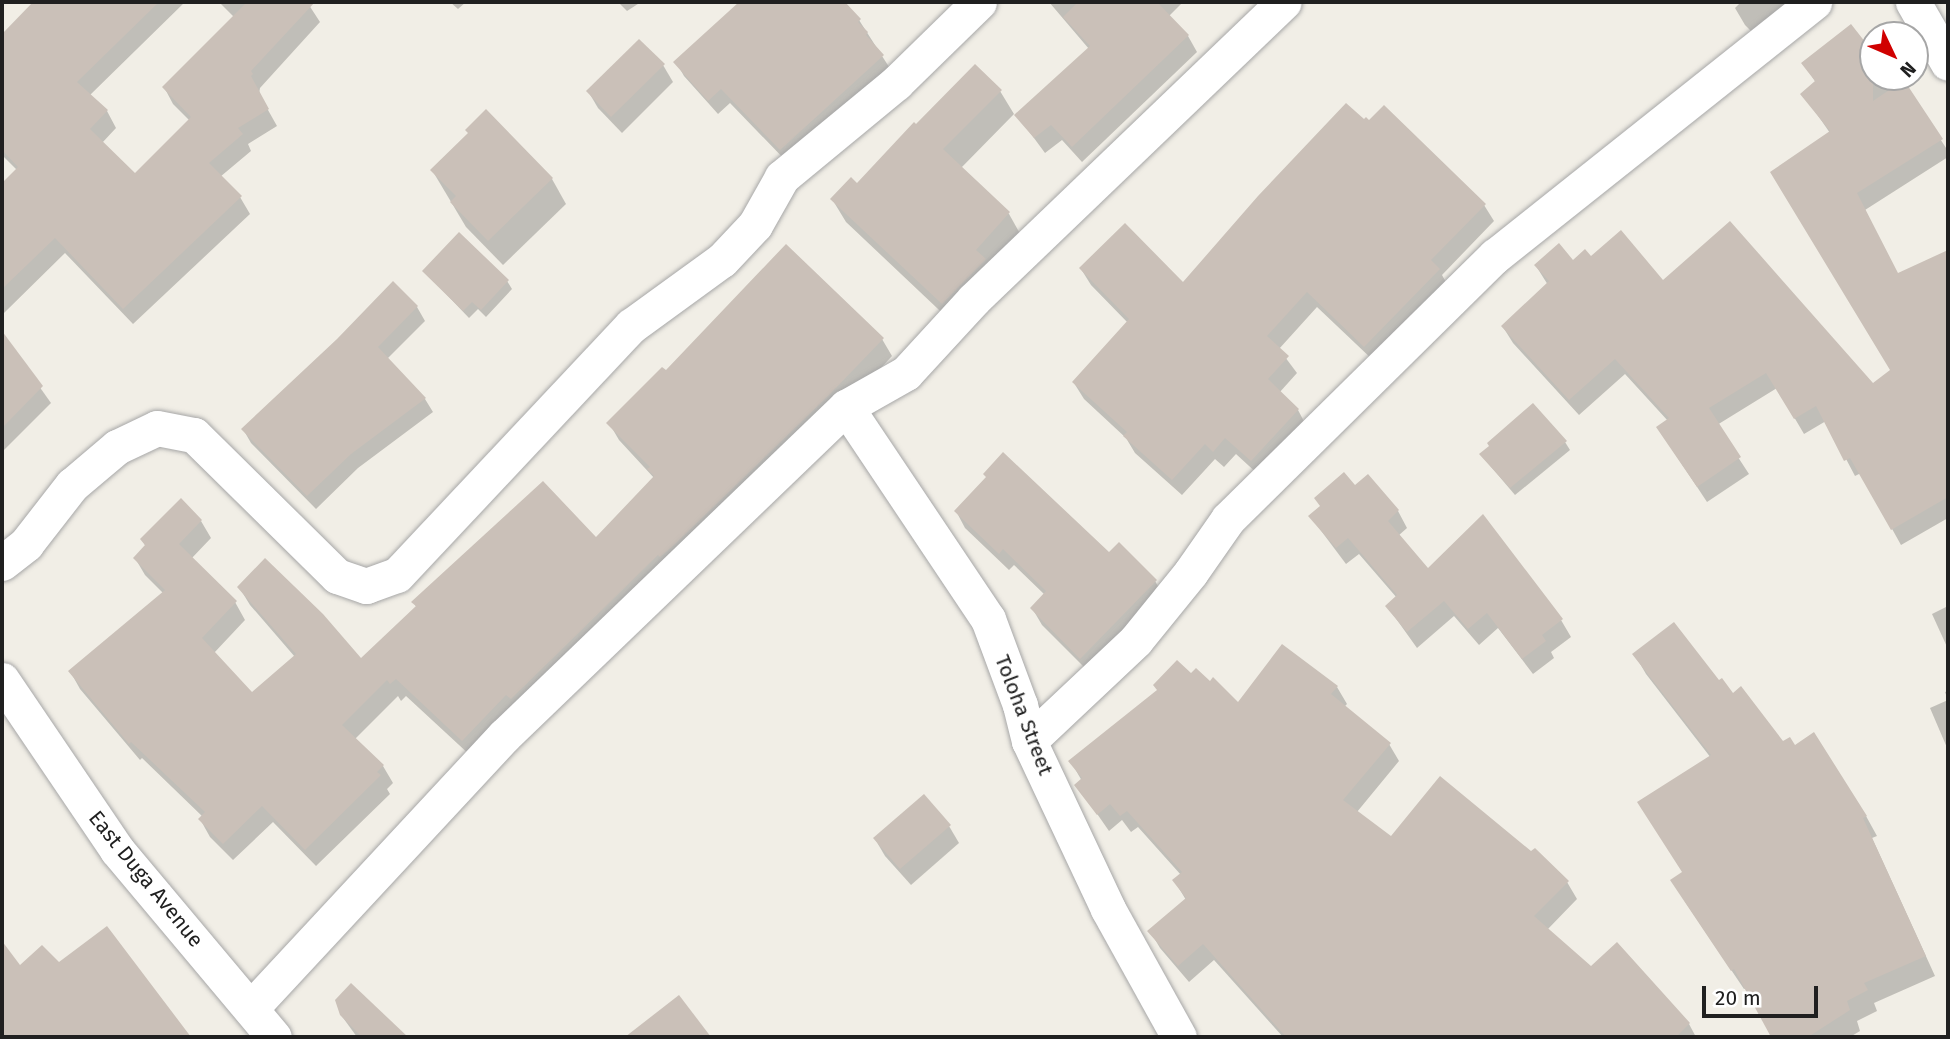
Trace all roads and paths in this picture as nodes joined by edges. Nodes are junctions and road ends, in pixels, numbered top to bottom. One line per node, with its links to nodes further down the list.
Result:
1 (979, 2): 7 (street)
2 (1284, 2): 6 (street)
3 (1814, 2): 9 (street)
4 (1913, 2): 5 (street)
5 (1948, 63)
6 (846, 407): 9 (street, Toloha Street); 10 (street)
7 (2, 563)
8 (2, 680): 10 (street, East Duga Avenue)
9 (1030, 741): 12 (street, Toloha Street)
10 (251, 1007): 11 (street, East Duga Avenue)
11 (274, 1037)
12 (1179, 1037)

